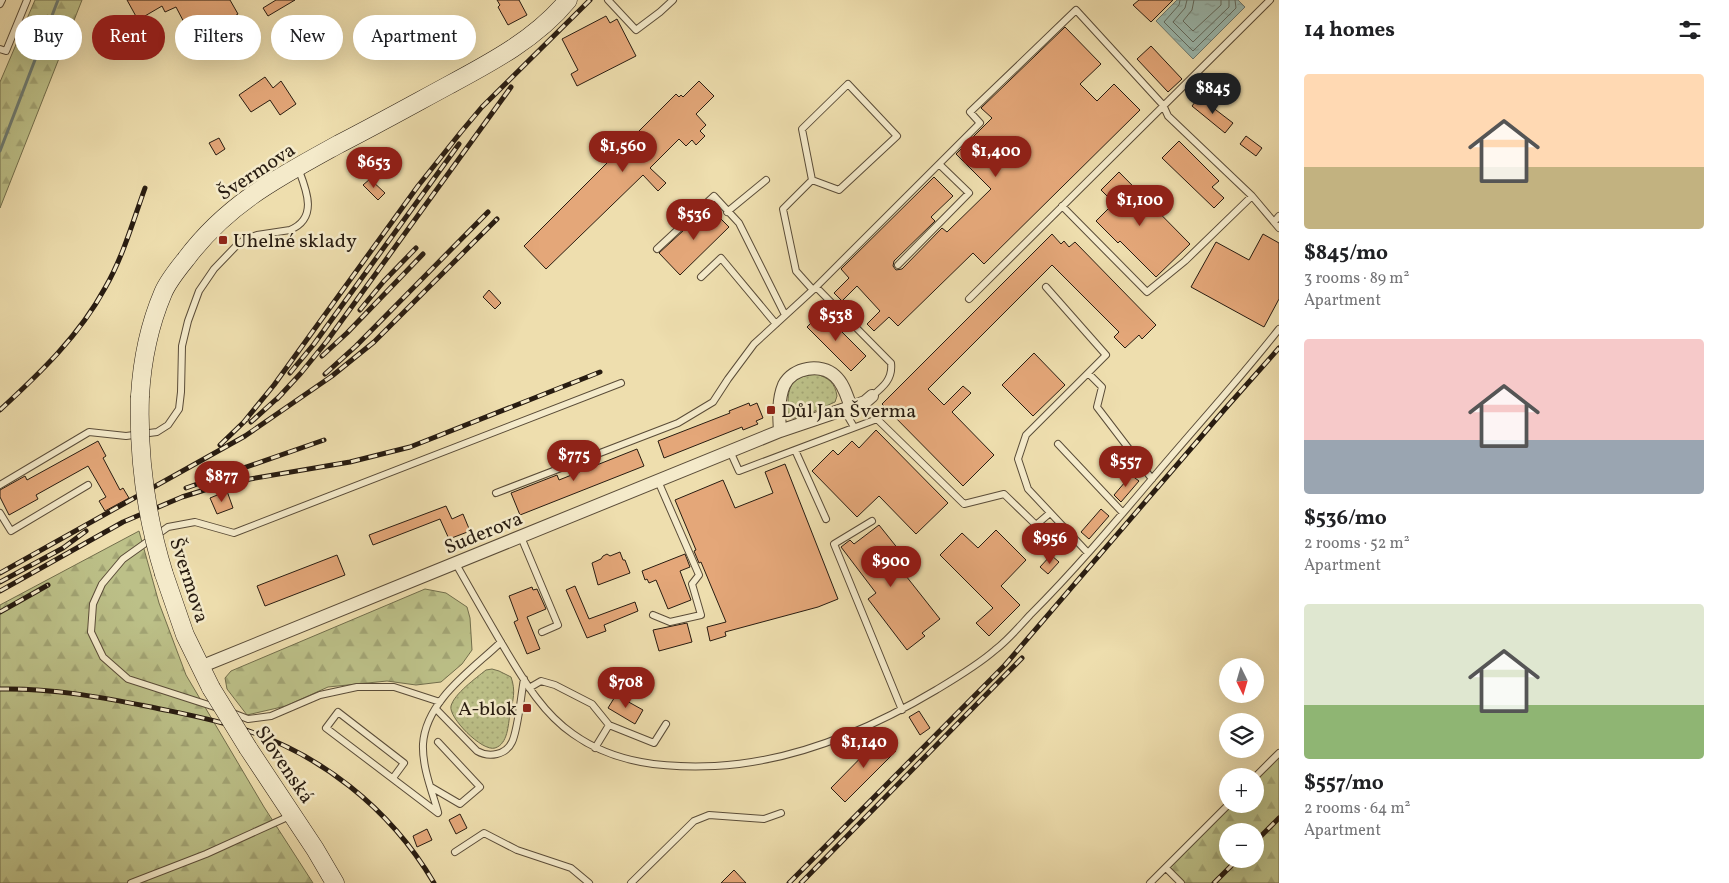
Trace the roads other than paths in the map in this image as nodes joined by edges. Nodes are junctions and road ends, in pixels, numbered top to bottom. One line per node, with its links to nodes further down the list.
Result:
1 (2, 0): 7 (lane)
2 (27, 0): 8 (lane)
3 (568, 0): 11 (street, Švermova)
4 (608, 0): 5 (lane)
5 (671, 0)
6 (1270, 0): 9 (lane)
7 (0, 4)
8 (0, 49)
9 (1163, 105): 10 (lane); 14 (lane); 15 (lane)
10 (939, 164): 21 (lane); 24 (lane)
11 (298, 167): 40 (lane); 54 (street, Švermova, bridge)
12 (766, 180): 16 (lane)
13 (812, 180): 13 (lane); 24 (lane)
14 (1252, 196): 15 (lane); 18 (lane)
15 (1062, 206): 25 (lane)
16 (727, 212): 20 (lane); 26 (lane)
17 (1279, 216): 18 (lane)
18 (1274, 222): 19 (lane)
19 (1279, 228)
20 (657, 249)
21 (898, 264)
22 (701, 276): 27 (lane)
23 (1046, 287): 29 (lane)
24 (815, 288): 26 (lane); 31 (lane)
25 (970, 299)
26 (786, 315): 27 (lane)
27 (776, 324): 42 (lane)
28 (1279, 330): 38 (lane)
29 (1088, 373): 38 (lane); 43 (lane)
30 (621, 383): 57 (lane)
31 (872, 396): 32 (street, Suderova)
32 (848, 409): 33 (lane); 34 (street, Suderova); 34 (street)
33 (854, 427): 36 (lane); 43 (lane)
34 (780, 431): 37 (street, Suderova)
35 (1058, 444): 45 (lane)
36 (795, 450): 37 (lane); 46 (lane)
37 (730, 452): 39 (street, Suderova)
38 (1152, 479): 45 (lane)
39 (658, 481): 48 (street, Suderova); 51 (lane)
40 (0, 485)
41 (88, 485): 44 (lane)
42 (496, 493)
43 (1050, 512): 49 (lane)
44 (0, 513)
45 (1123, 513): 49 (lane)
46 (826, 519)
47 (872, 521): 59 (lane)
48 (521, 537): 50 (street, Suderova); 52 (lane)
49 (1088, 553): 59 (lane)
50 (456, 564): 53 (lane); 54 (street, Suderova)
51 (653, 616)
52 (542, 632)
53 (501, 642): 55 (lane); 57 (lane)
54 (200, 667): 70 (street, Slovenská, bridge)
55 (524, 679): 56 (lane); 58 (lane)
56 (529, 688): 61 (lane); 63 (lane)
57 (440, 702): 58 (lane)
58 (436, 709): 67 (lane)
59 (902, 710): 63 (lane)
60 (666, 724): 61 (lane)
61 (609, 725): 63 (lane)
62 (438, 742): 67 (lane)
63 (595, 748)
64 (1279, 752): 65 (lane)
65 (1264, 768)
66 (393, 778): 66 (lane); 67 (lane)
67 (431, 787)
68 (781, 813): 76 (lane)
69 (1219, 813): 72 (lane)
70 (293, 814): 73 (lane); 74 (street, Slovenská)
71 (455, 852): 75 (lane)
72 (1166, 868): 77 (lane); 78 (lane)
73 (131, 883)
74 (334, 883)
75 (589, 883)
76 (631, 883)
77 (1150, 883)
78 (1182, 883)

